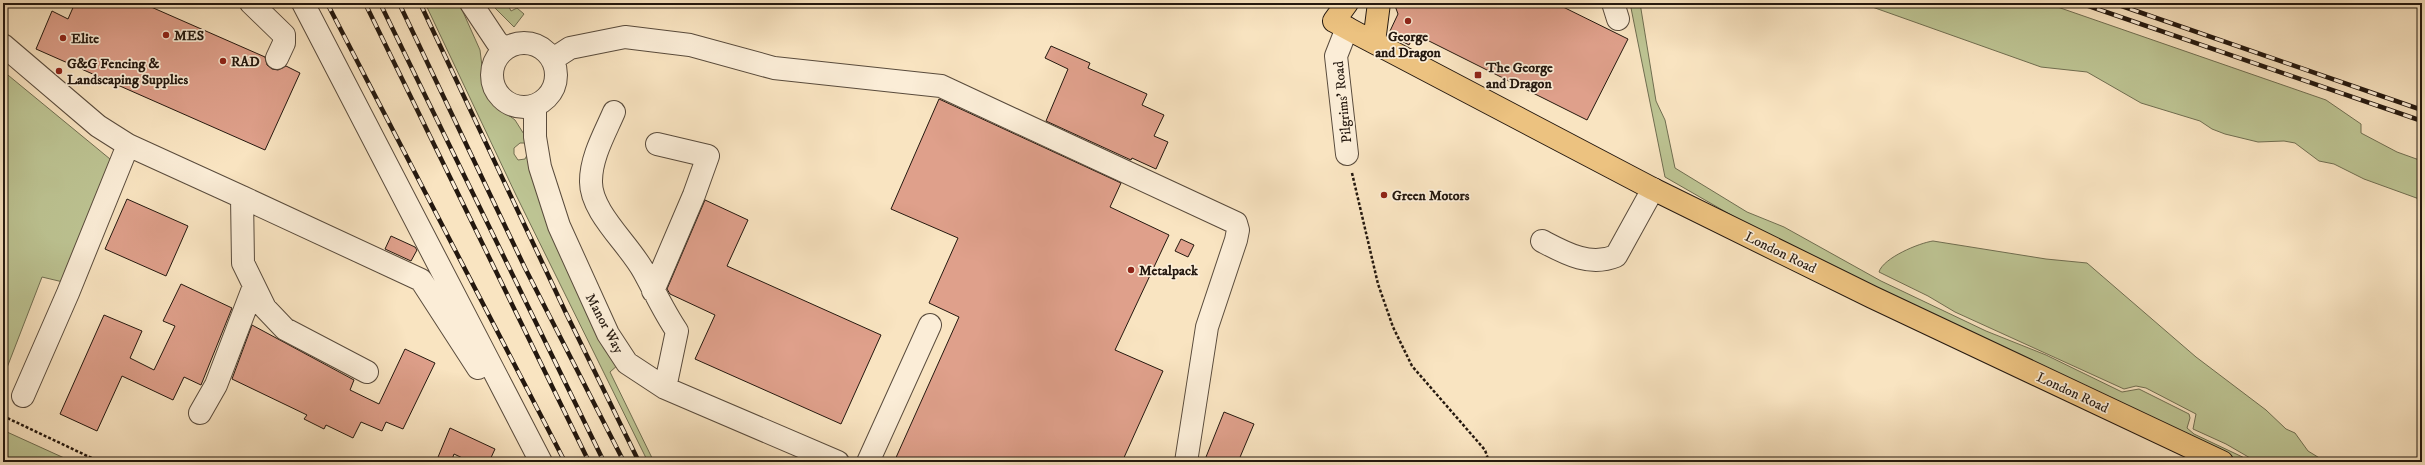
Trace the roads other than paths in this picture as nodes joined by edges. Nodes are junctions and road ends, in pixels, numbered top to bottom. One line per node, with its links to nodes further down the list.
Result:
1 (303, 3): 28 (street)
2 (471, 3): 9 (street)
3 (1347, 3): 7 (main road)
4 (1372, 3): 7 (main road)
5 (1379, 3): 7 (main road)
6 (259, 5): 10 (street)
7 (1353, 32): 16 (street, Pilgrims' Road); 17 (main road, London Road)
8 (3, 45): 15 (street)
9 (505, 48): 11 (street); 12 (street)
10 (277, 58)
11 (553, 59): 12 (street); 31 (street)
12 (535, 106): 24 (street, Manor Way)
13 (614, 112): 21 (street)
14 (657, 144): 21 (street)
15 (128, 145): 18 (street); 25 (street)
16 (1347, 154)
17 (1653, 189): 19 (street); 32 (main road, London Road)
18 (242, 197): 20 (street); 26 (street)
19 (1542, 241)
20 (254, 286): 23 (street); 27 (street)
21 (653, 291): 24 (street)
22 (930, 325): 30 (street)
23 (367, 372)
24 (665, 388): 29 (street, Manor Way)
25 (23, 396)
26 (505, 412)
27 (200, 413)
28 (541, 462)
29 (838, 462)
30 (868, 462)
31 (1186, 462)
32 (2222, 462)

